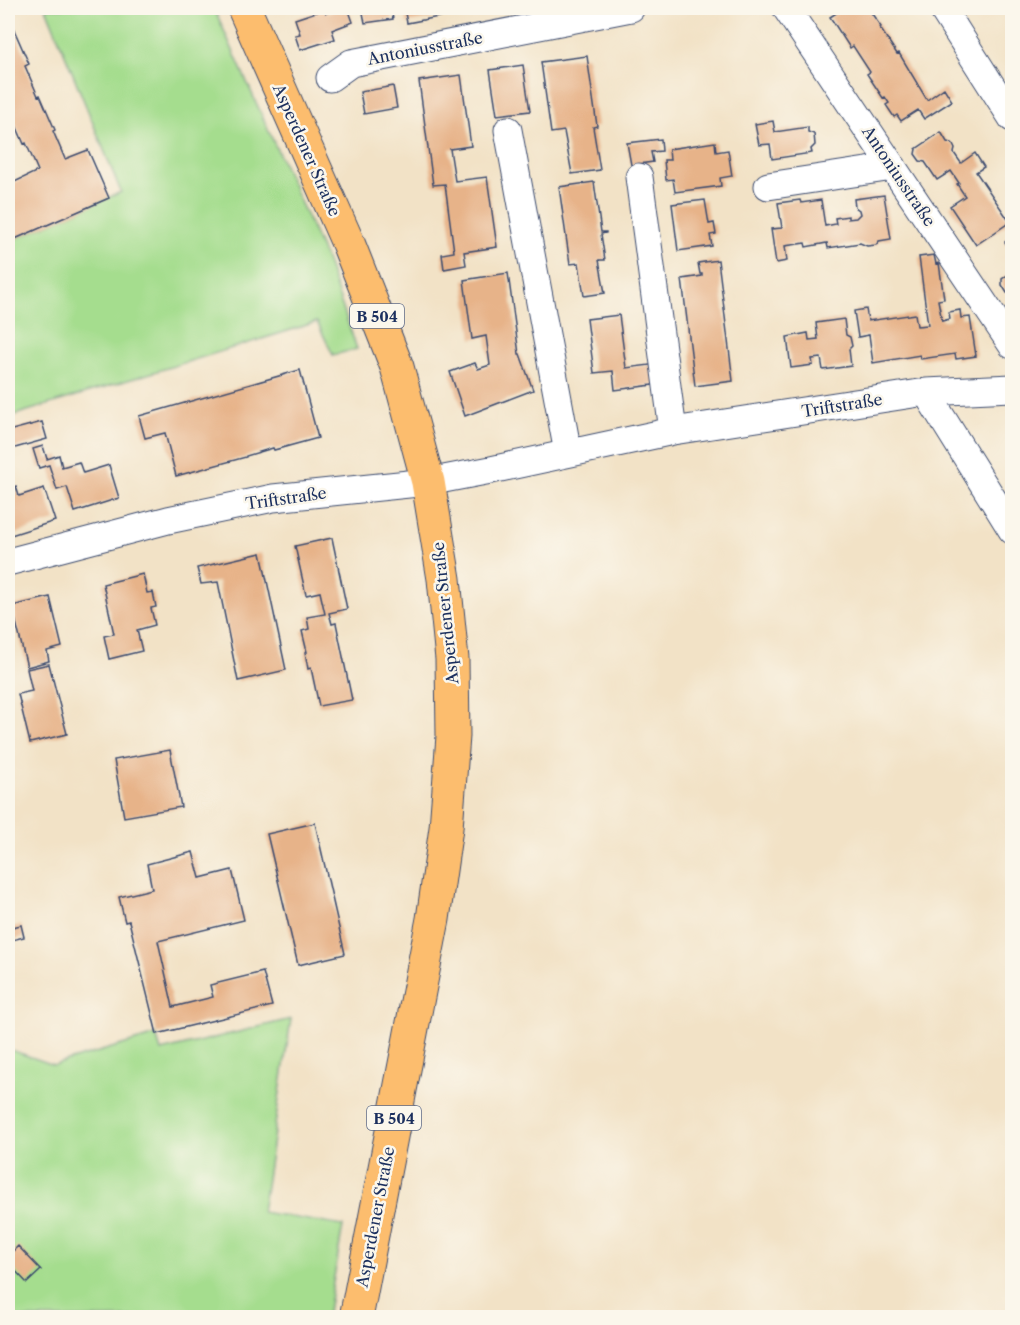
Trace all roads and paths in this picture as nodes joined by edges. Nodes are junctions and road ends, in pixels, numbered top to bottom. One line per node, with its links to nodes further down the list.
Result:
1 (244, 8): 16 (main road, Asperdener Straße / B 504)
2 (631, 8): 5 (street, Antoniusstraße)
3 (786, 8): 8 (street, Antoniusstraße)
4 (942, 8): 6 (street)
5 (330, 78)
6 (1012, 118)
7 (508, 130): 15 (street)
8 (893, 167): 10 (street); 11 (street, Antoniusstraße)
9 (639, 177): 14 (street)
10 (768, 186)
11 (1012, 345)
12 (1012, 388): 13 (street, Triftstraße)
13 (926, 392): 14 (street, Triftstraße); 17 (street)
14 (673, 431): 15 (street, Triftstraße)
15 (568, 453): 16 (street, Triftstraße)
16 (428, 482): 18 (street, Triftstraße); 19 (main road, Asperdener Straße / B 504)
17 (1012, 530)
18 (8, 562)
19 (356, 1317)

